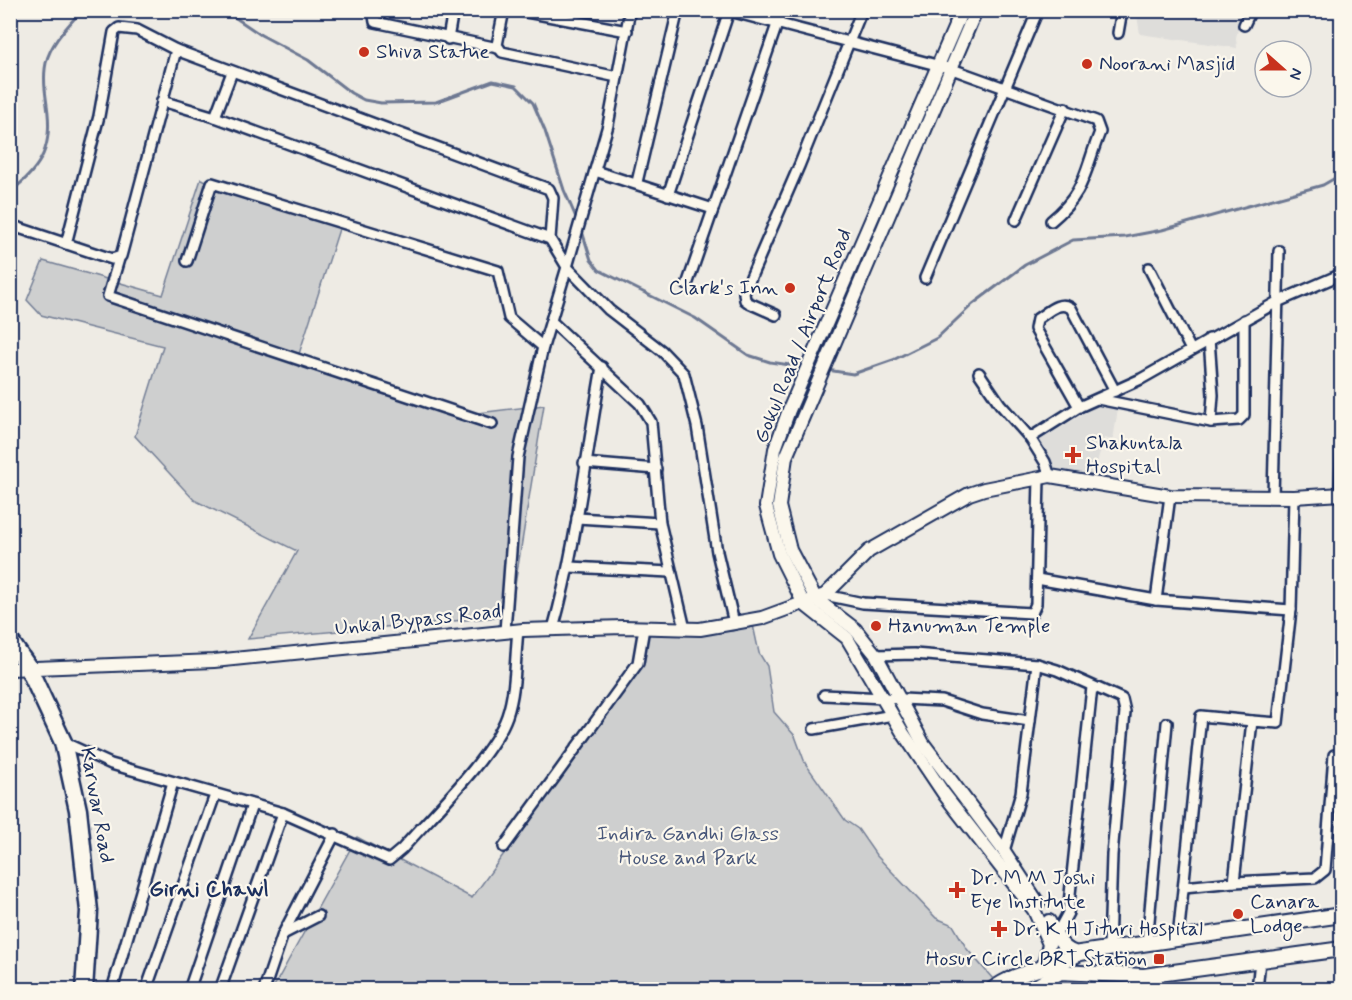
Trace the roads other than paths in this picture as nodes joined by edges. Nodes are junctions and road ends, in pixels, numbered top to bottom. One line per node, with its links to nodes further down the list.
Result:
1 (373, 10): 19 (street)
2 (453, 10): 19 (street)
3 (504, 10): 21 (street)
4 (516, 10): 17 (street)
5 (630, 10): 17 (street)
6 (678, 10): 32 (street)
7 (782, 10): 15 (street)
8 (862, 10): 20 (street)
9 (962, 10): 23 (main road, Gokul Road / Airport Road)
10 (976, 10): 24 (main road, Gokul Road / Airport Road)
11 (1038, 10): 27 (street)
12 (1122, 10): 18 (street)
13 (1251, 10): 16 (street)
14 (727, 11): 15 (street); 33 (street)
15 (777, 24): 20 (street); 34 (street)
16 (1244, 25)
17 (627, 31): 26 (street)
18 (1118, 33)
19 (448, 39): 21 (street)
20 (849, 42): 23 (street); 49 (street)
21 (498, 48): 26 (street)
22 (176, 50): 25 (street); 28 (street); 39 (street)
23 (938, 65): 24 (street); 64 (main road, Gokul Road / Airport Road)
24 (952, 69): 27 (street); 64 (main road, Gokul Road / Airport Road)
25 (232, 72): 30 (street); 38 (street)
26 (617, 77): 31 (street)
27 (1006, 87): 29 (street); 46 (street)
28 (162, 101): 30 (street); 41 (street)
29 (1065, 108): 35 (street); 36 (street)
30 (216, 117): 38 (street)
31 (595, 171): 32 (street); 43 (street)
32 (637, 182): 33 (street)
33 (668, 195): 34 (street)
34 (713, 209): 47 (street)
35 (1016, 220)
36 (1051, 221)
37 (10, 225): 39 (street)
38 (550, 239): 43 (street)
39 (66, 244): 41 (street)
40 (1279, 251): 48 (street)
41 (119, 259): 61 (street)
42 (186, 261): 53 (street)
43 (567, 267): 51 (street); 81 (street)
44 (1149, 268): 54 (street)
45 (1341, 274): 48 (street)
46 (925, 278)
47 (687, 285)
48 (1277, 302): 50 (street); 70 (street)
49 (776, 315)
50 (1244, 320): 52 (street); 60 (street)
51 (552, 321): 53 (street); 55 (street)
52 (1209, 339): 54 (street); 60 (street)
53 (543, 347): 85 (street)
54 (1191, 350): 57 (street)
55 (602, 367): 65 (street); 66 (street)
56 (980, 373): 62 (street)
57 (1115, 391): 58 (street); 59 (street)
58 (1098, 399): 59 (street); 60 (street)
59 (1079, 407): 62 (street)
60 (1210, 422)
61 (492, 424)
62 (1030, 438): 67 (street)
63 (1341, 439): 68 (street)
64 (780, 455): 77 (main road, Gokul Road / Airport Road); 79 (main road, Gokul Road / Airport Road)
65 (584, 463): 66 (street); 72 (street)
66 (656, 469): 73 (street)
67 (1044, 477): 69 (main road); 76 (street); 77 (main road)
68 (1341, 494): 71 (main road)
69 (1170, 496): 70 (main road); 78 (street)
70 (1273, 497): 71 (main road)
71 (1294, 497): 80 (street)
72 (577, 518): 73 (street); 74 (street)
73 (660, 523): 75 (street)
74 (570, 567): 75 (street); 83 (street)
75 (670, 573): 84 (street)
76 (1037, 579): 77 (street); 78 (street)
77 (820, 597): 79 (main road, Unkal Bypass Road); 87 (main road, Gokul Road / Airport Road)
78 (1156, 600): 80 (street)
79 (804, 604): 81 (main road, Unkal Bypass Road); 93 (main road, Gokul Road / Airport Road)
80 (1291, 610): 97 (street)
81 (734, 623): 84 (main road, Unkal Bypass Road)
82 (644, 628): 83 (main road, Unkal Bypass Road); 84 (main road, Unkal Bypass Road); 107 (street)
83 (553, 629): 85 (main road, Unkal Bypass Road)
84 (685, 629)
85 (511, 631): 89 (main road, Unkal Bypass Road); 106 (street)
86 (10, 641): 89 (highway, Karwar Road)
87 (876, 655): 88 (street); 94 (main road, Gokul Road / Airport Road)
88 (1037, 664): 91 (street); 96 (street)
89 (28, 667): 90 (main road, Unkal Bypass Road); 100 (highway, Karwar Road)
90 (10, 669)
91 (1092, 687): 113 (street); 117 (street)
92 (824, 695): 93 (street)
93 (884, 699): 94 (street); 95 (main road, Gokul Road / Airport Road)
94 (898, 699): 96 (street); 108 (main road, Gokul Road / Airport Road)
95 (893, 715): 99 (street); 113 (main road, Gokul Road / Airport Road)
96 (1030, 721): 108 (street)
97 (1252, 721): 109 (street); 110 (street)
98 (1167, 723): 116 (street)
99 (814, 729)
100 (63, 742): 102 (street); 124 (highway, Karwar Road)
101 (1334, 755): 109 (street)
102 (173, 782): 103 (street); 125 (street)
103 (215, 795): 104 (street); 126 (street)
104 (252, 804): 105 (street); 127 (street)
105 (283, 813): 106 (street); 128 (street)
106 (335, 834): 114 (street)
107 (504, 847)
108 (1004, 851): 113 (main road, Gokul Road / Airport Road)
109 (1234, 882): 110 (street)
110 (1184, 887): 115 (street)
111 (1341, 915): 115 (main road)
112 (318, 916): 114 (street)
113 (1050, 929): 119 (main road, Gokul Road / Airport Road); 121 (main road, Gokul Road / Airport Road); 122 (main road)
114 (283, 934): 129 (street)
115 (1178, 938): 116 (main road)
116 (1147, 943): 117 (main road)
117 (1109, 948): 119 (main road)
118 (1341, 949): 120 (main road)
119 (1080, 953): 121 (main road)
120 (1260, 960): 123 (main road); 132 (street)
121 (1061, 967): 122 (main road); 123 (main road); 131 (main road)
122 (1044, 968): 130 (main road)
123 (1144, 983)
124 (84, 990)
125 (112, 990)
126 (146, 990)
127 (189, 990)
128 (220, 990)
129 (264, 990)
130 (992, 990)
131 (1031, 990)
132 (1257, 990)

